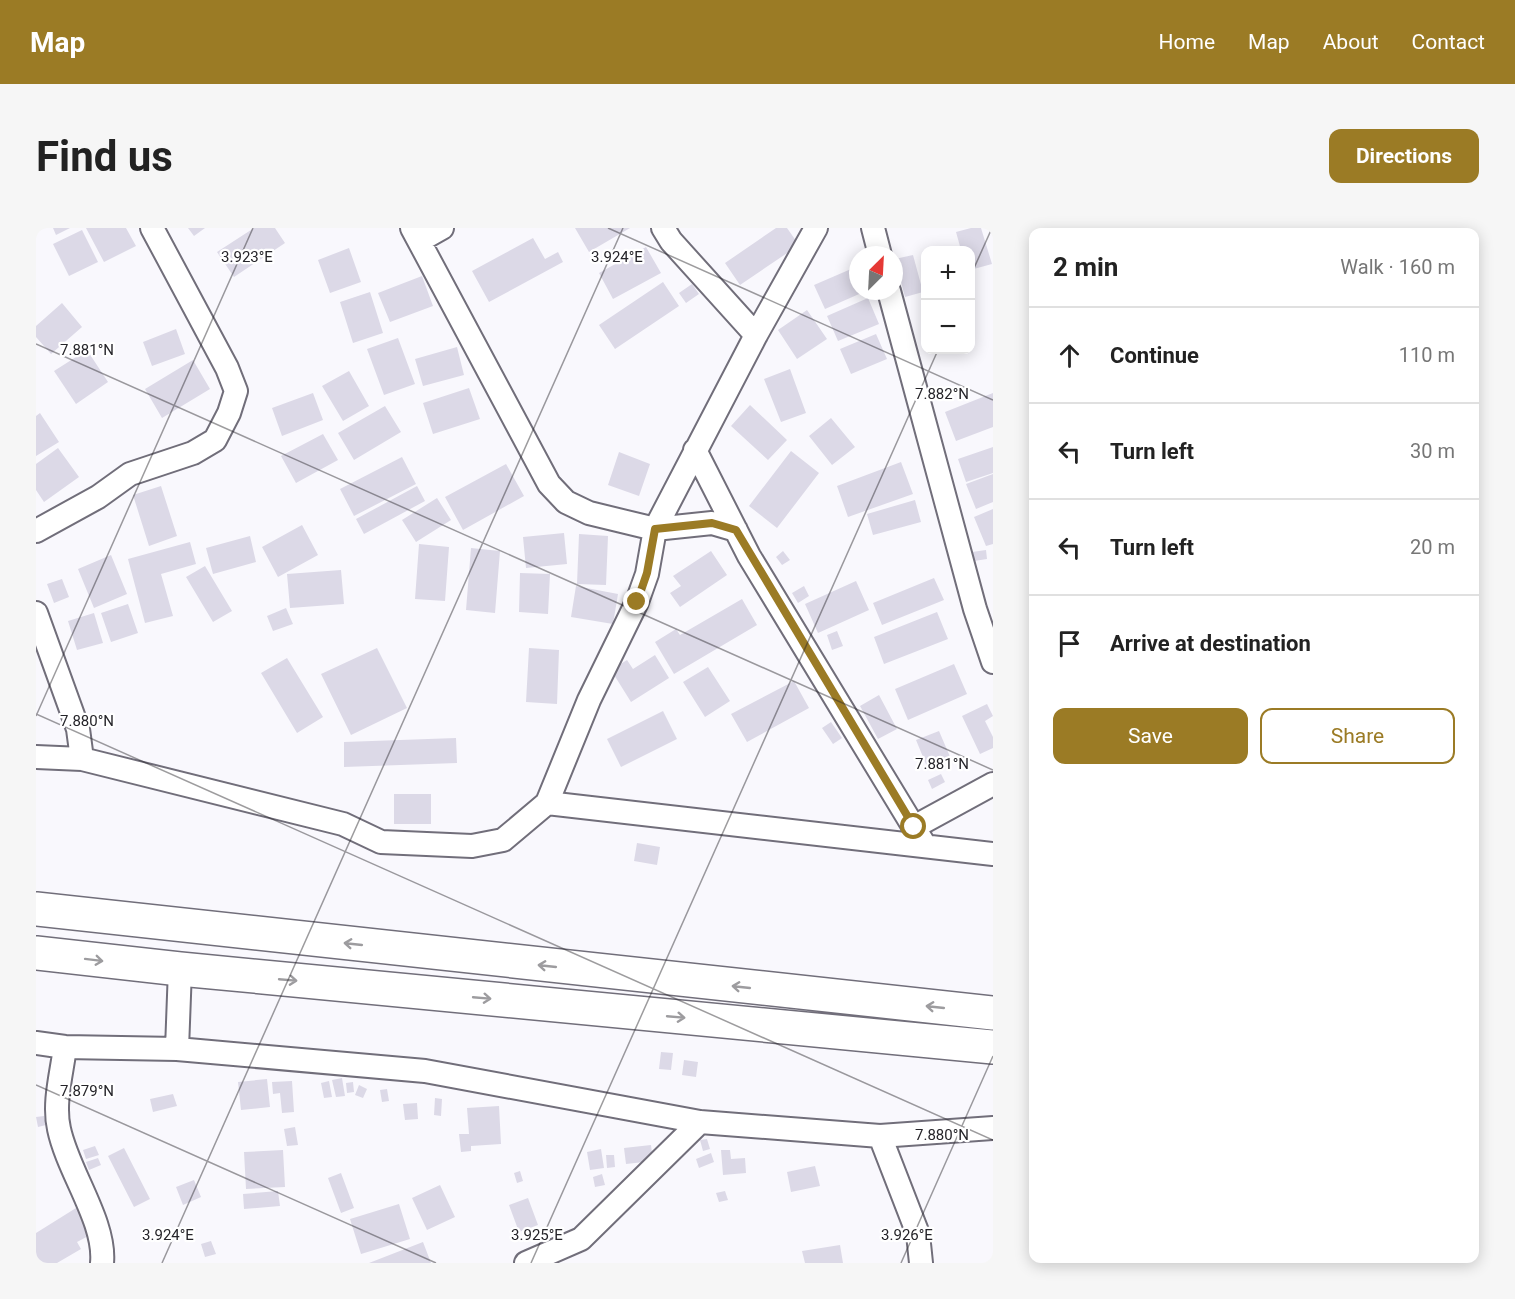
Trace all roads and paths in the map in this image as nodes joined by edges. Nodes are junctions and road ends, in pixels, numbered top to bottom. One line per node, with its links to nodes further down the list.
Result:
1 (152, 228): 13 (street)
2 (442, 228): 6 (street)
3 (663, 228): 9 (street)
4 (816, 228): 9 (street)
5 (873, 228): 7 (street)
6 (416, 235): 11 (street)
7 (878, 246)
8 (891, 300): 15 (street)
9 (756, 335): 10 (street)
10 (695, 450): 11 (street); 12 (street)
11 (655, 529): 12 (street); 19 (street)
12 (736, 530): 20 (street)
13 (36, 531)
14 (36, 613): 17 (street)
15 (993, 662)
16 (36, 757): 17 (street)
17 (82, 759): 19 (street)
18 (993, 784): 20 (street)
19 (547, 803): 20 (street)
20 (919, 836): 21 (street)
21 (993, 854)
22 (36, 909): 25 (highway, one-way to 22)
23 (36, 953): 24 (highway, one-way to 24)
24 (180, 969): 28 (highway, one-way to 28); 29 (street)
25 (993, 1014)
26 (36, 1042): 27 (street)
27 (65, 1047): 29 (street); 33 (street)
28 (993, 1047)
29 (177, 1049): 30 (street)
30 (700, 1122): 32 (street); 34 (street)
31 (993, 1128): 32 (street)
32 (880, 1136): 35 (street)
33 (102, 1263)
34 (526, 1263)
35 (921, 1263)

